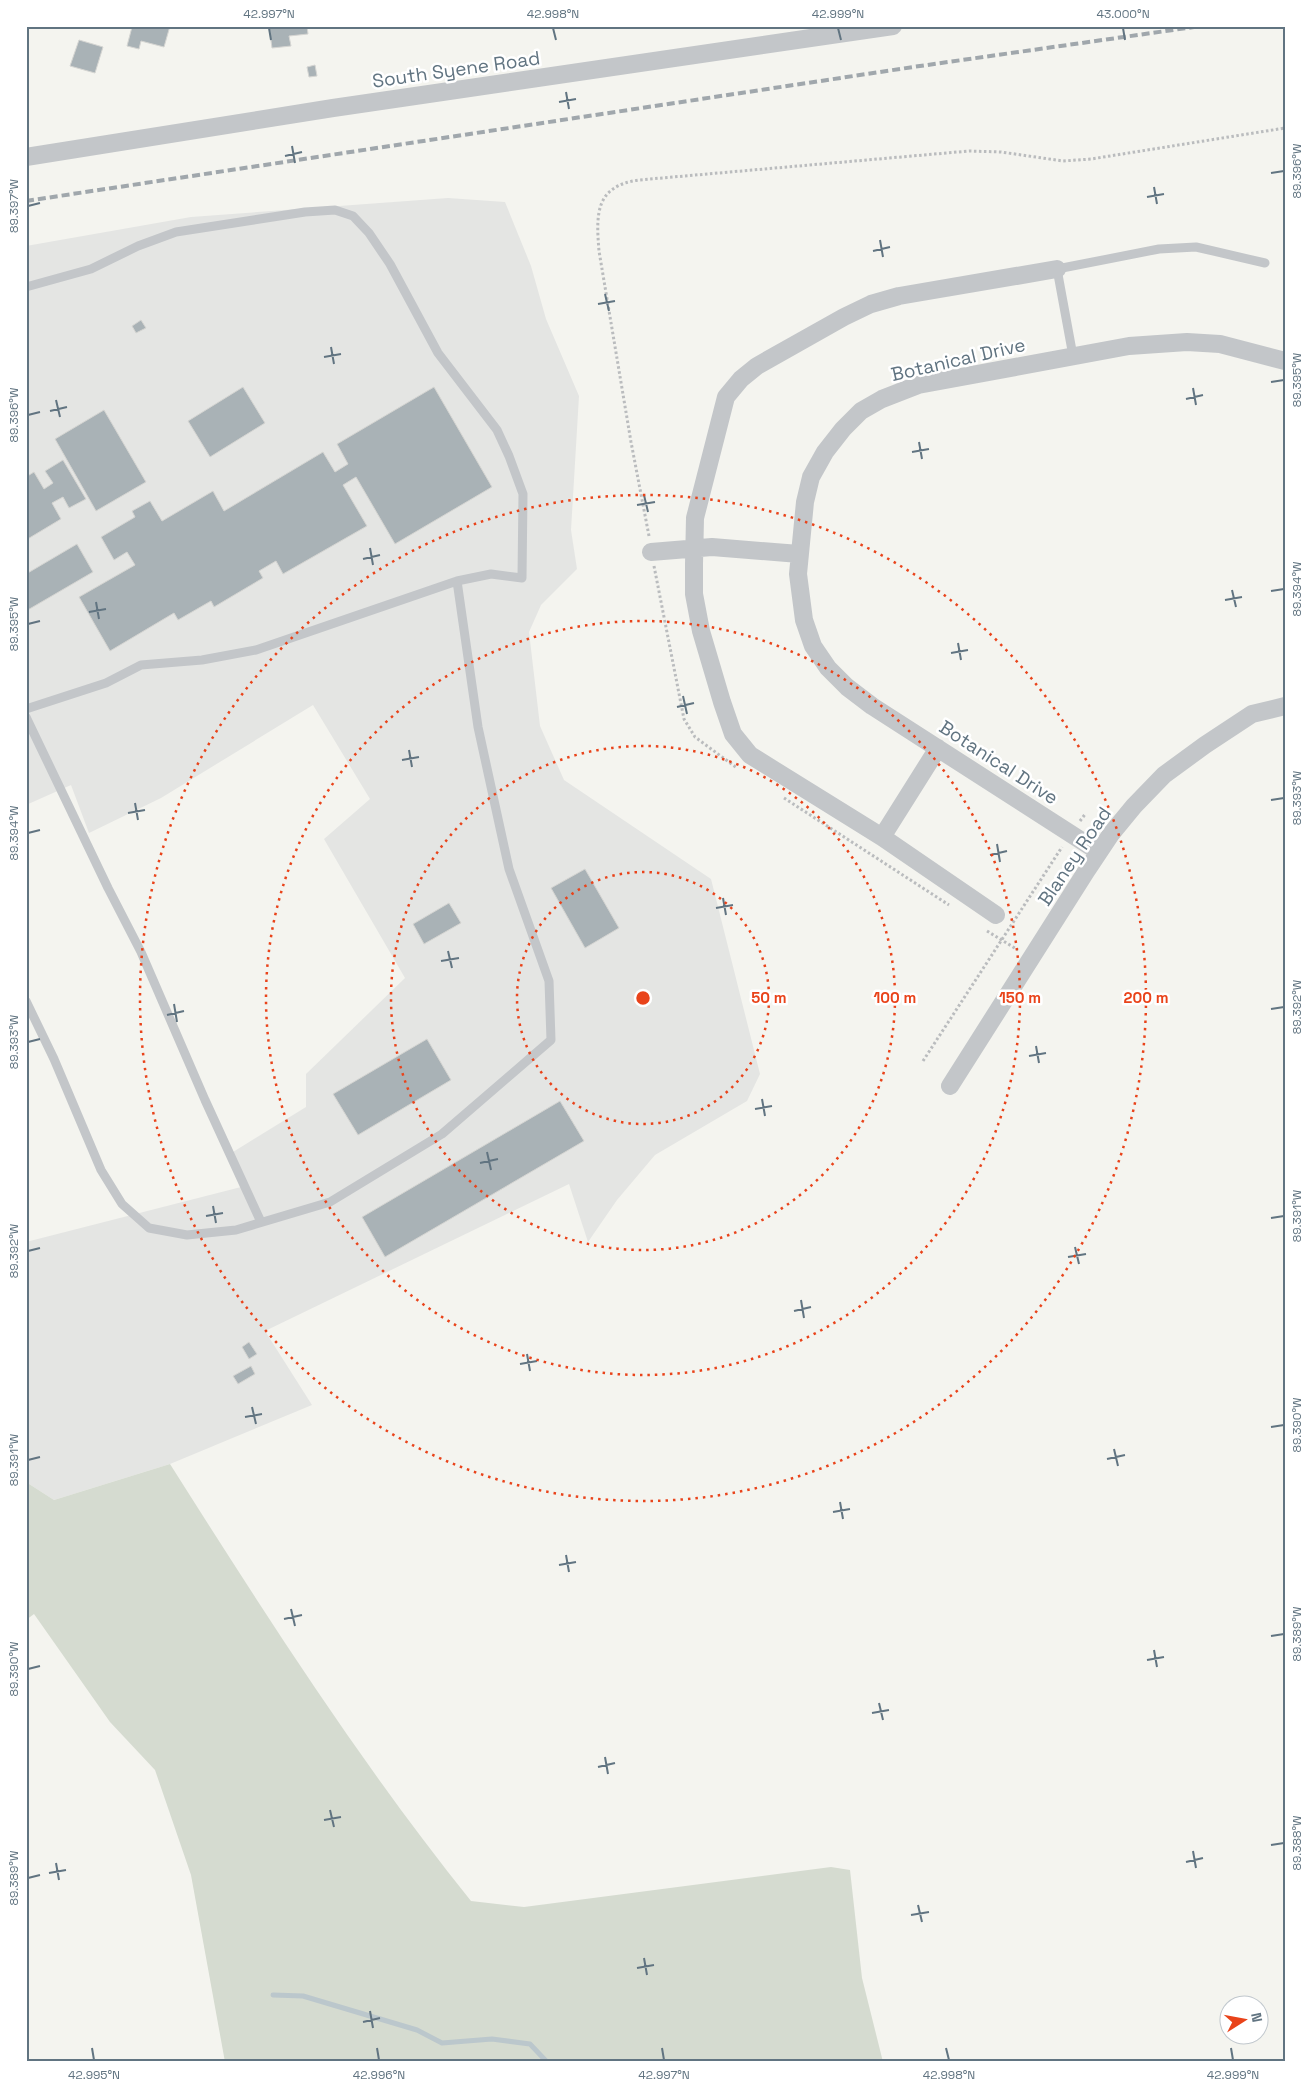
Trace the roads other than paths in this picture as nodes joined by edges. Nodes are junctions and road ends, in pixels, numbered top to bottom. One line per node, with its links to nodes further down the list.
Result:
1 (893, 26): 2 (street, South Syene Road)
2 (26, 157)
3 (1264, 262): 4 (lane)
4 (1057, 269): 6 (lane); 9 (street)
5 (26, 287): 11 (lane)
6 (1073, 356): 7 (street, Botanical Drive); 10 (street, Botanical Drive)
7 (1285, 361)
8 (650, 543): 9 (street)
9 (695, 547): 10 (street); 16 (street)
10 (799, 554): 15 (street, Botanical Drive)
11 (457, 581): 13 (lane); 21 (lane)
12 (1285, 706): 17 (street, Blaney Road)
13 (26, 709)
14 (26, 718): 21 (lane)
15 (938, 748): 16 (street); 17 (street, Botanical Drive)
16 (882, 837): 18 (street)
17 (1099, 852): 20 (street, Blaney Road)
18 (996, 915)
19 (26, 1001): 21 (lane)
20 (950, 1086)
21 (261, 1222)

